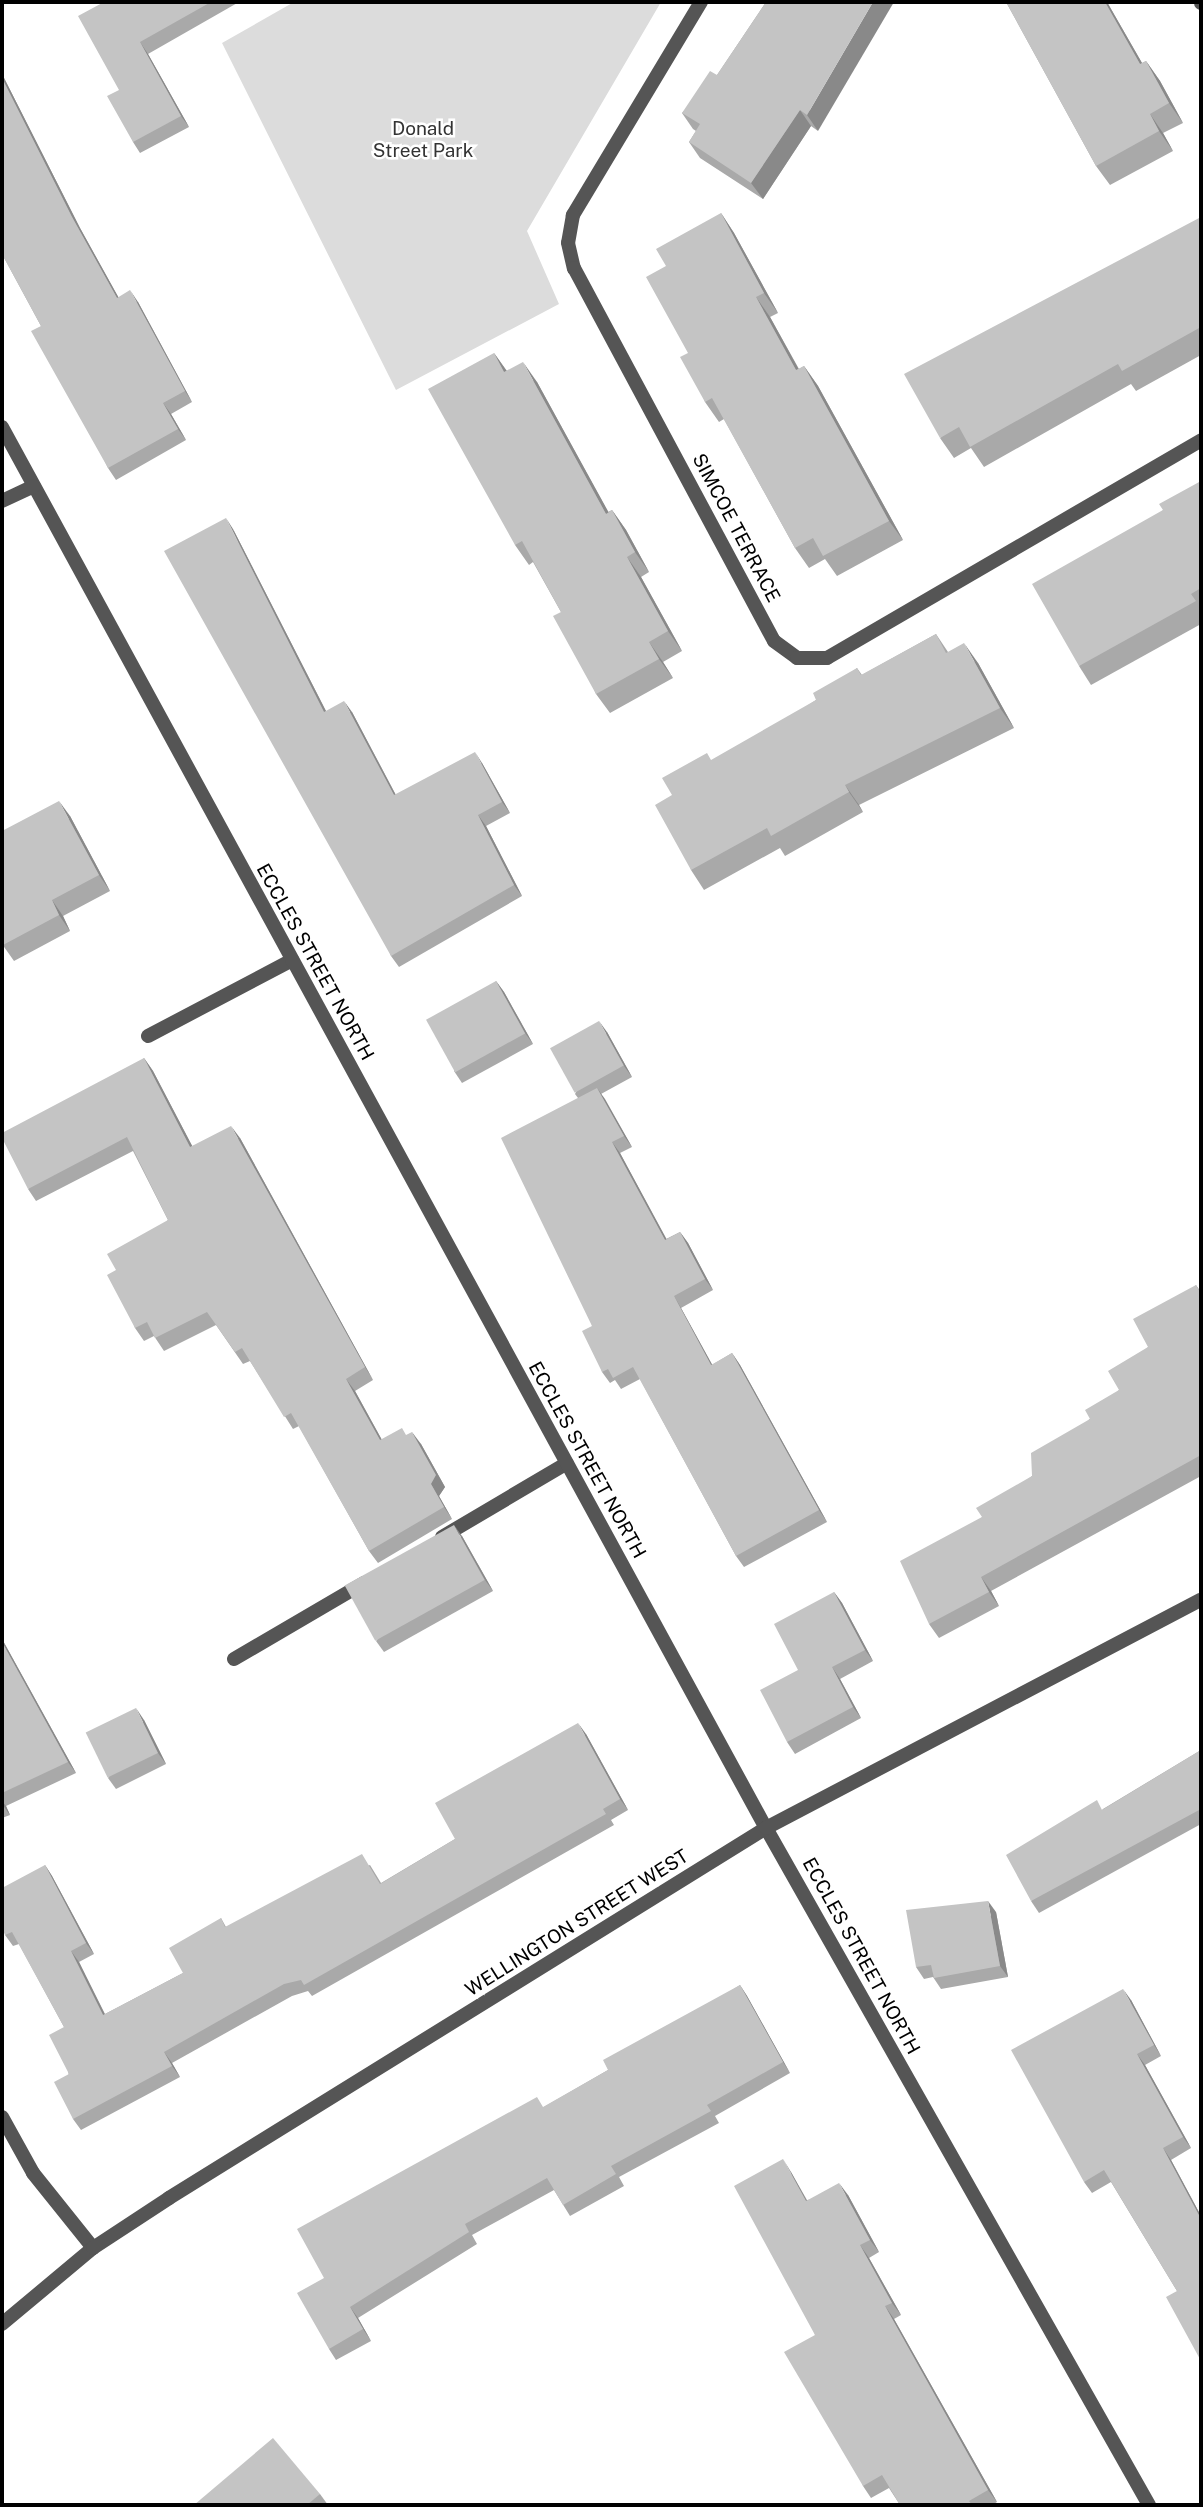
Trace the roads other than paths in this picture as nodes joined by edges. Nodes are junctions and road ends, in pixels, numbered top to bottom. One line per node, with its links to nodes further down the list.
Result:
1 (701, 2): 3 (street, SIMCOE TERRACE)
2 (2, 427): 4 (street, ECCLES STREET NORTH)
3 (1201, 440)
4 (34, 486): 5 (street); 6 (street, ECCLES STREET NORTH)
5 (2, 501)
6 (292, 960): 7 (street); 8 (street, ECCLES STREET NORTH)
7 (148, 1036)
8 (567, 1463): 9 (street); 13 (street, ECCLES STREET NORTH)
9 (424, 1547)
10 (377, 1575): 12 (street)
11 (1201, 1601): 13 (street, WELLINGTON STREET WEST)
12 (234, 1659)
13 (766, 1828): 15 (street, WELLINGTON STREET WEST); 17 (street, ECCLES STREET NORTH)
14 (2, 2117): 15 (street)
15 (93, 2248): 16 (street, WELLINGTON STREET WEST)
16 (2, 2324)
17 (1149, 2505)

